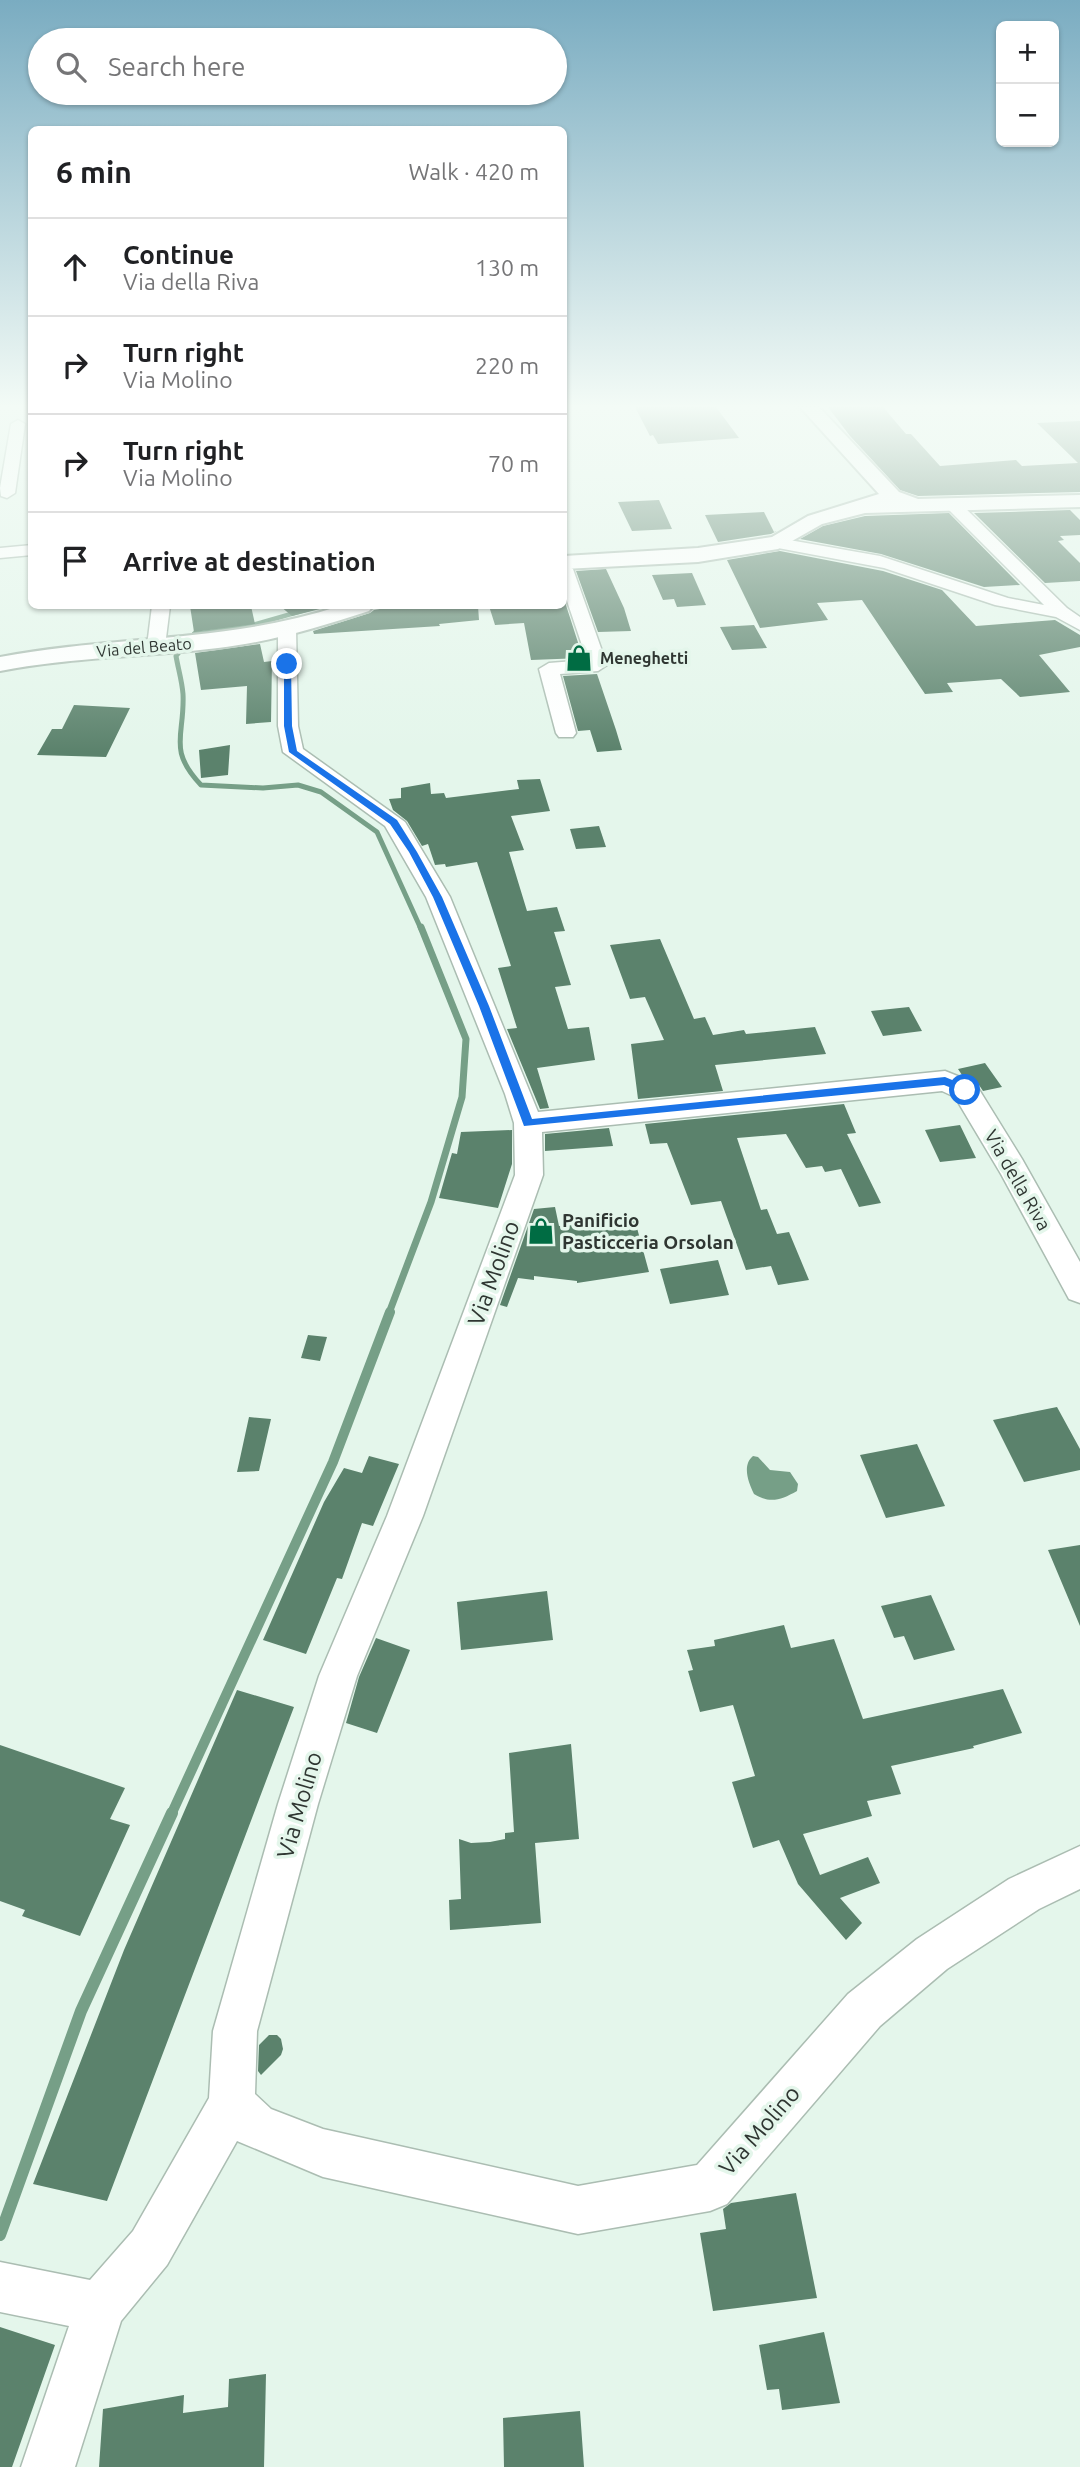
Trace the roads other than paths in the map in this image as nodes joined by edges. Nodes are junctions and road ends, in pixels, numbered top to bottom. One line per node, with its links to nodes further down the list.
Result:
1 (811, 522): 3 (street)
2 (970, 522): 10 (street)
3 (778, 543): 6 (street); 10 (street)
4 (28, 551): 5 (street)
5 (0, 553)
6 (567, 563)
7 (567, 577): 15 (street)
8 (161, 609): 13 (street)
9 (351, 609): 12 (street, Via del Beato)
10 (1061, 612): 11 (street)
11 (1080, 625)
12 (287, 628): 13 (street, Via del Beato); 16 (street, Via Molino)
13 (165, 646): 14 (street, Via del Beato)
14 (0, 664)
15 (566, 733)
16 (528, 1124): 17 (street, Via della Riva); 19 (street, Via Molino)
17 (1080, 1290)
18 (1080, 1867): 19 (street, Via Molino)
19 (232, 2103): 21 (street)
20 (5, 2288): 21 (street)
21 (100, 2306): 22 (street)
22 (48, 2467)

